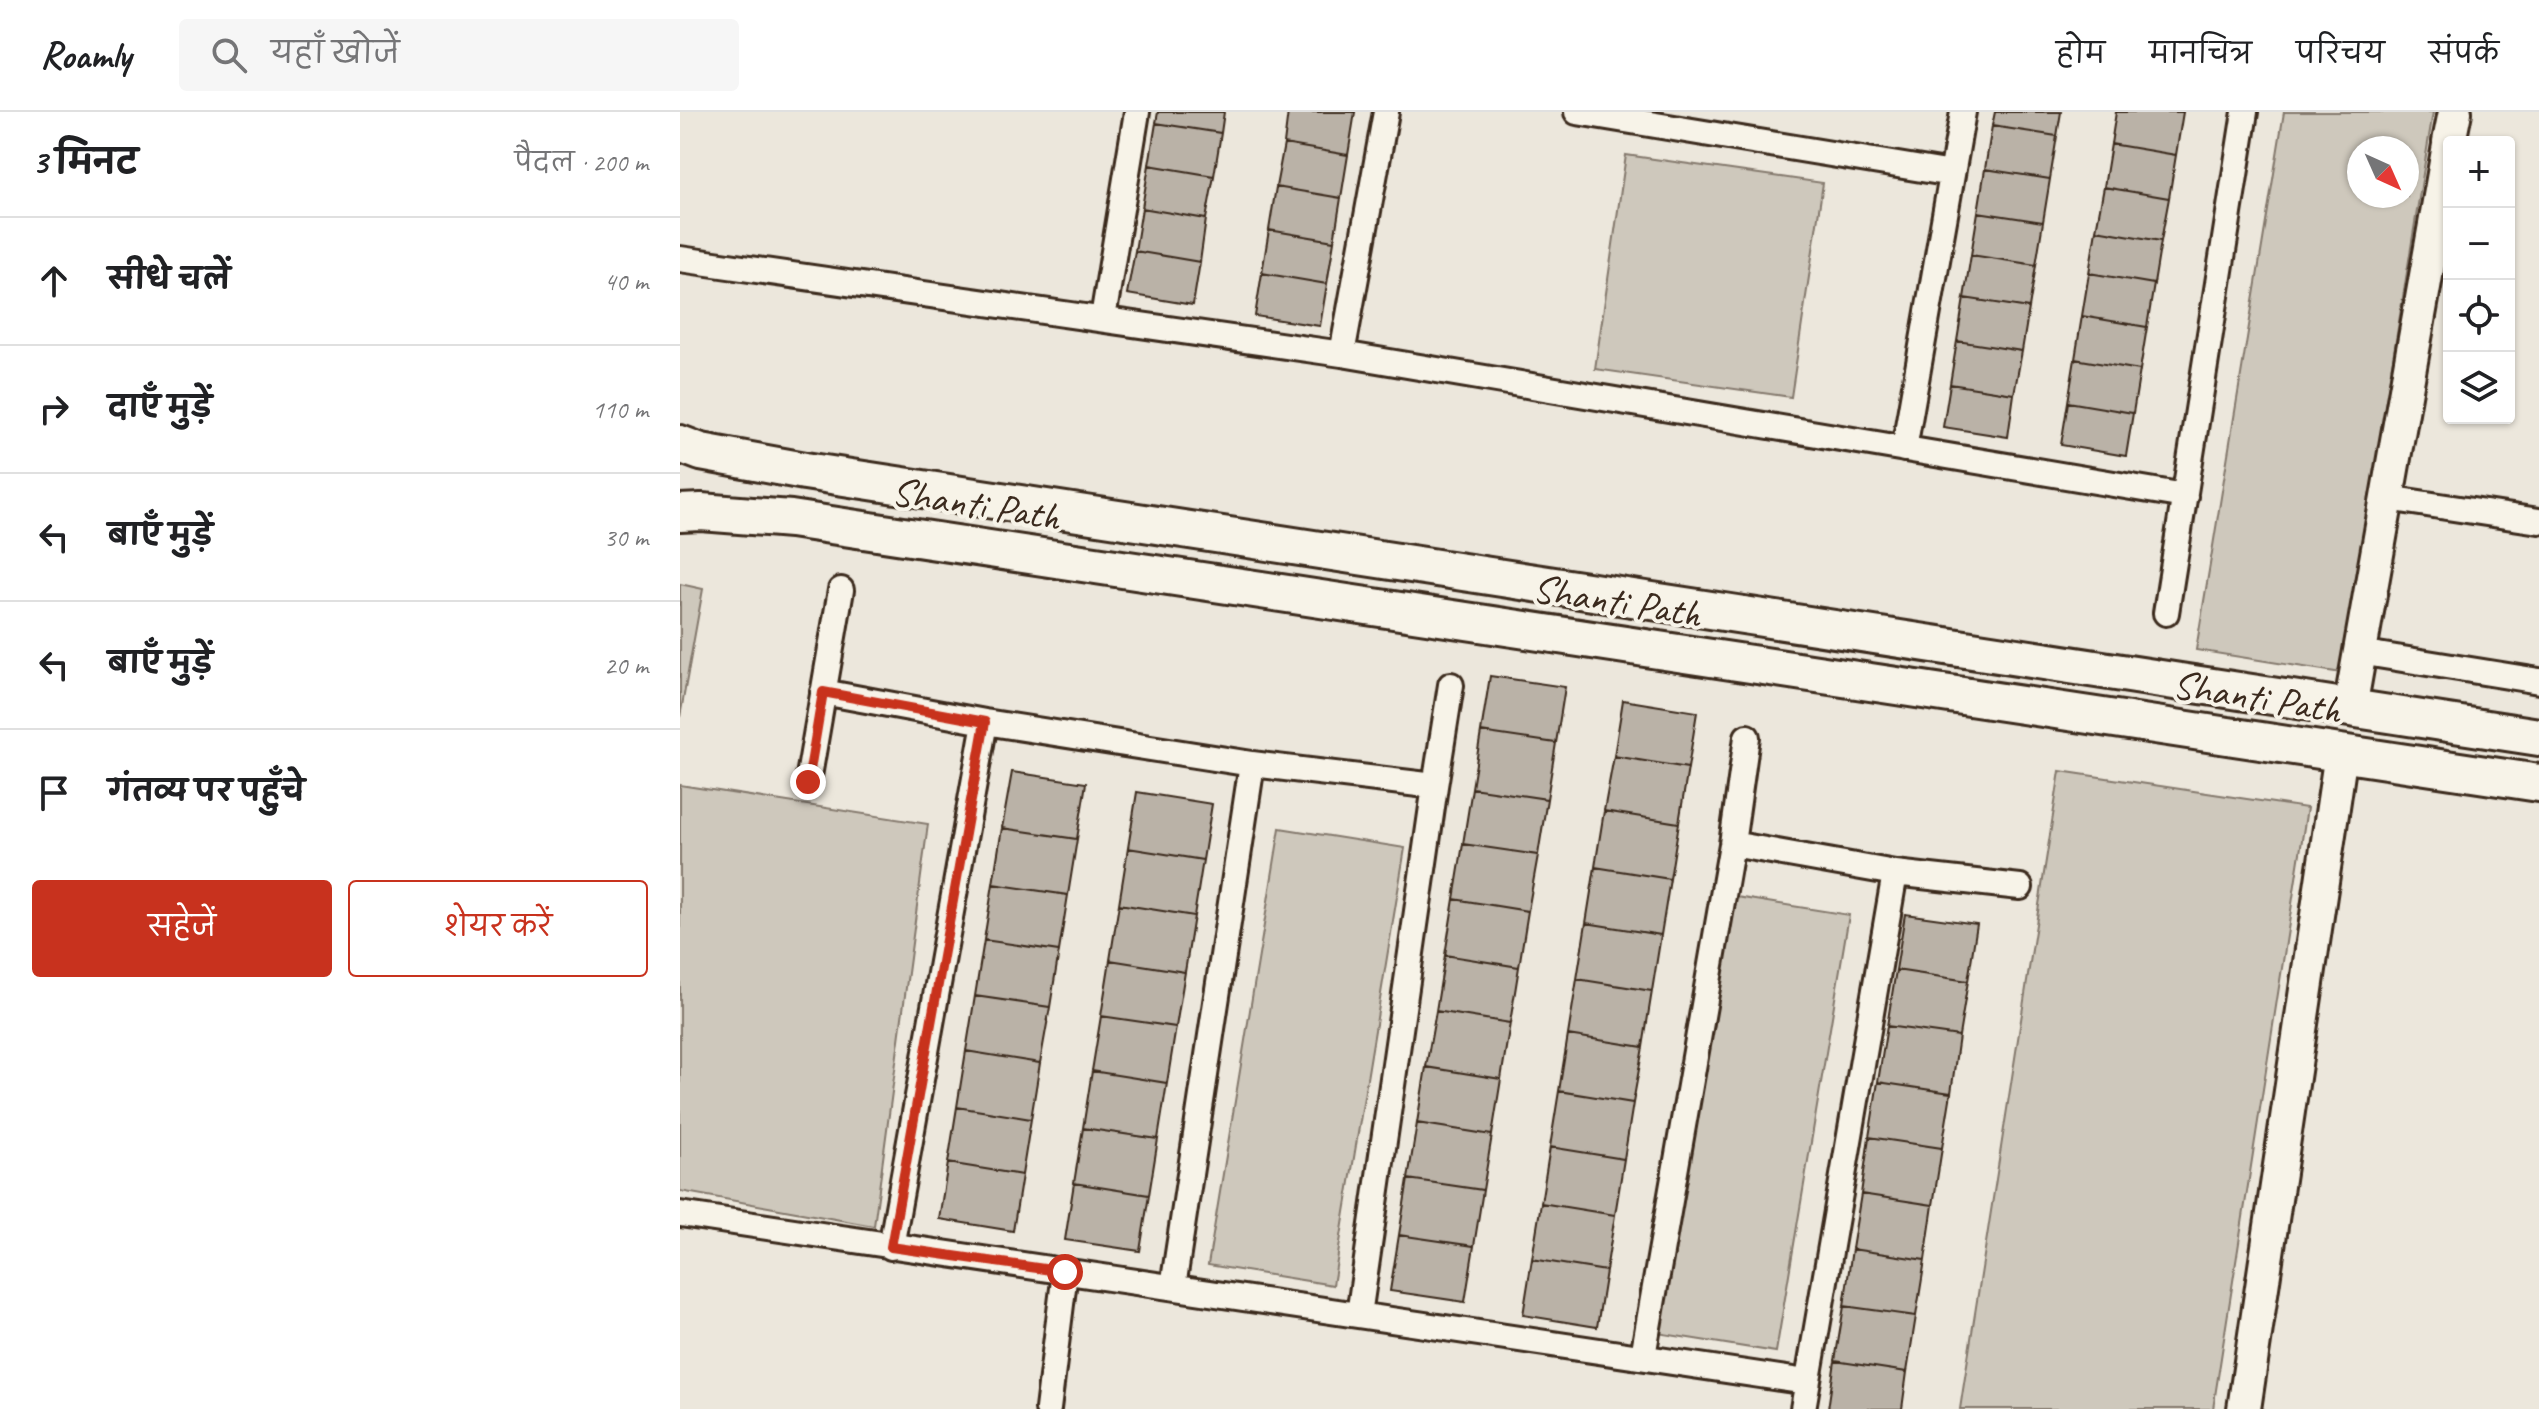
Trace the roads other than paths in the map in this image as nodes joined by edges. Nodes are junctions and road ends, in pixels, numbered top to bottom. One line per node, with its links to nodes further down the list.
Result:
1 (1137, 112): 11 (street)
2 (1386, 112): 12 (street)
3 (1577, 112): 8 (street)
4 (1963, 112): 8 (street)
5 (2245, 112): 15 (street)
6 (2455, 112): 7 (street)
7 (2450, 136)
8 (1952, 174): 14 (street)
9 (2443, 177): 16 (street)
10 (680, 259): 11 (street)
11 (1103, 318): 12 (street)
12 (1342, 354): 14 (street)
13 (680, 444): 25 (main road, Shanti Path)
14 (1904, 449): 15 (street)
15 (2185, 496): 20 (street)
16 (2387, 498): 18 (street); 21 (street)
17 (680, 513): 29 (main road, Shanti Path)
18 (2539, 521)
19 (841, 590): 24 (street)
20 (2166, 613)
21 (2359, 652): 22 (street); 25 (street)
22 (2539, 681)
23 (1451, 685): 33 (street)
24 (823, 692): 26 (street); 31 (street)
25 (2350, 708): 28 (main road, Shanti Path)
26 (985, 722): 30 (street); 38 (street)
27 (1747, 737): 34 (street)
28 (2539, 737)
29 (2341, 753): 32 (main road, Shanti Path); 46 (street)
30 (1252, 764): 33 (street); 40 (street)
31 (808, 782)
32 (2539, 783)
33 (1435, 786): 41 (street)
34 (1732, 844): 35 (street); 42 (street)
35 (1895, 873): 36 (street); 43 (street)
36 (2020, 887)
37 (680, 1214): 38 (street)
38 (891, 1247): 39 (street)
39 (1065, 1272): 40 (street); 44 (street)
40 (1173, 1287): 41 (street)
41 (1359, 1315): 42 (street)
42 (1643, 1356): 43 (street)
43 (1807, 1382): 45 (street)
44 (1048, 1409)
45 (1803, 1409)
46 (2244, 1409)

